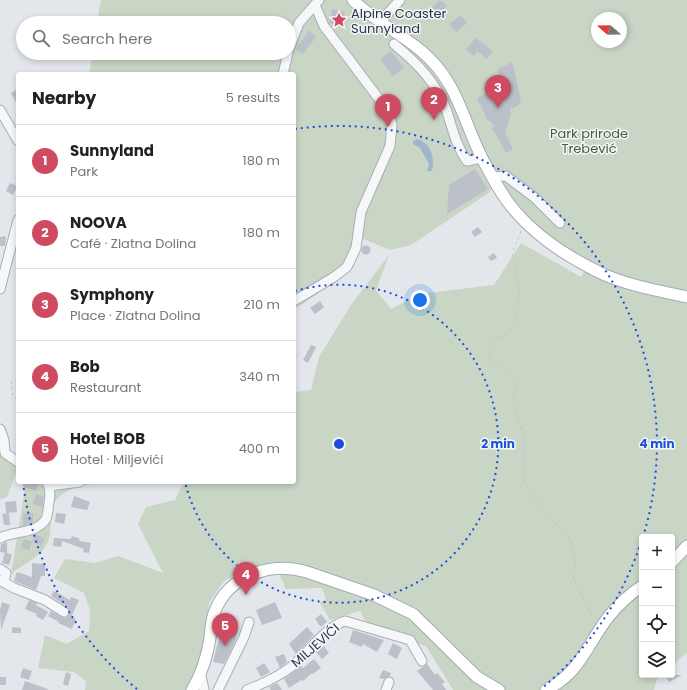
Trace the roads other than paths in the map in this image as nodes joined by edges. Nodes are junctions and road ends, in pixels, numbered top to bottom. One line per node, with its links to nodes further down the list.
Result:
1 (354, 0): 4 (main road)
2 (400, 0): 4 (street)
3 (317, 2): 5 (street); 17 (street)
4 (380, 22): 11 (main road)
5 (296, 31)
6 (394, 44): 11 (street)
7 (286, 60): 8 (street)
8 (283, 72)
9 (0, 110): 10 (street)
10 (16, 138)
11 (482, 158): 12 (main road)
12 (492, 177): 13 (street); 16 (main road)
13 (560, 223)
14 (16, 228): 15 (street)
15 (0, 289)
16 (687, 297)
17 (296, 300)
18 (0, 430): 19 (street)
19 (2, 450): 20 (street)
20 (16, 460)
21 (48, 484): 22 (street)
22 (0, 538)
23 (687, 546): 24 (main road)
24 (675, 559)
25 (2, 576): 27 (street)
26 (639, 588): 36 (main road)
27 (64, 612)
28 (249, 622): 33 (street)
29 (422, 661): 34 (street, MILJEVIĆI)
30 (201, 675): 31 (main road); 32 (street); 35 (main road)
31 (192, 690)
32 (204, 690)
33 (218, 690)
34 (247, 690)
35 (500, 690)
36 (546, 690)

